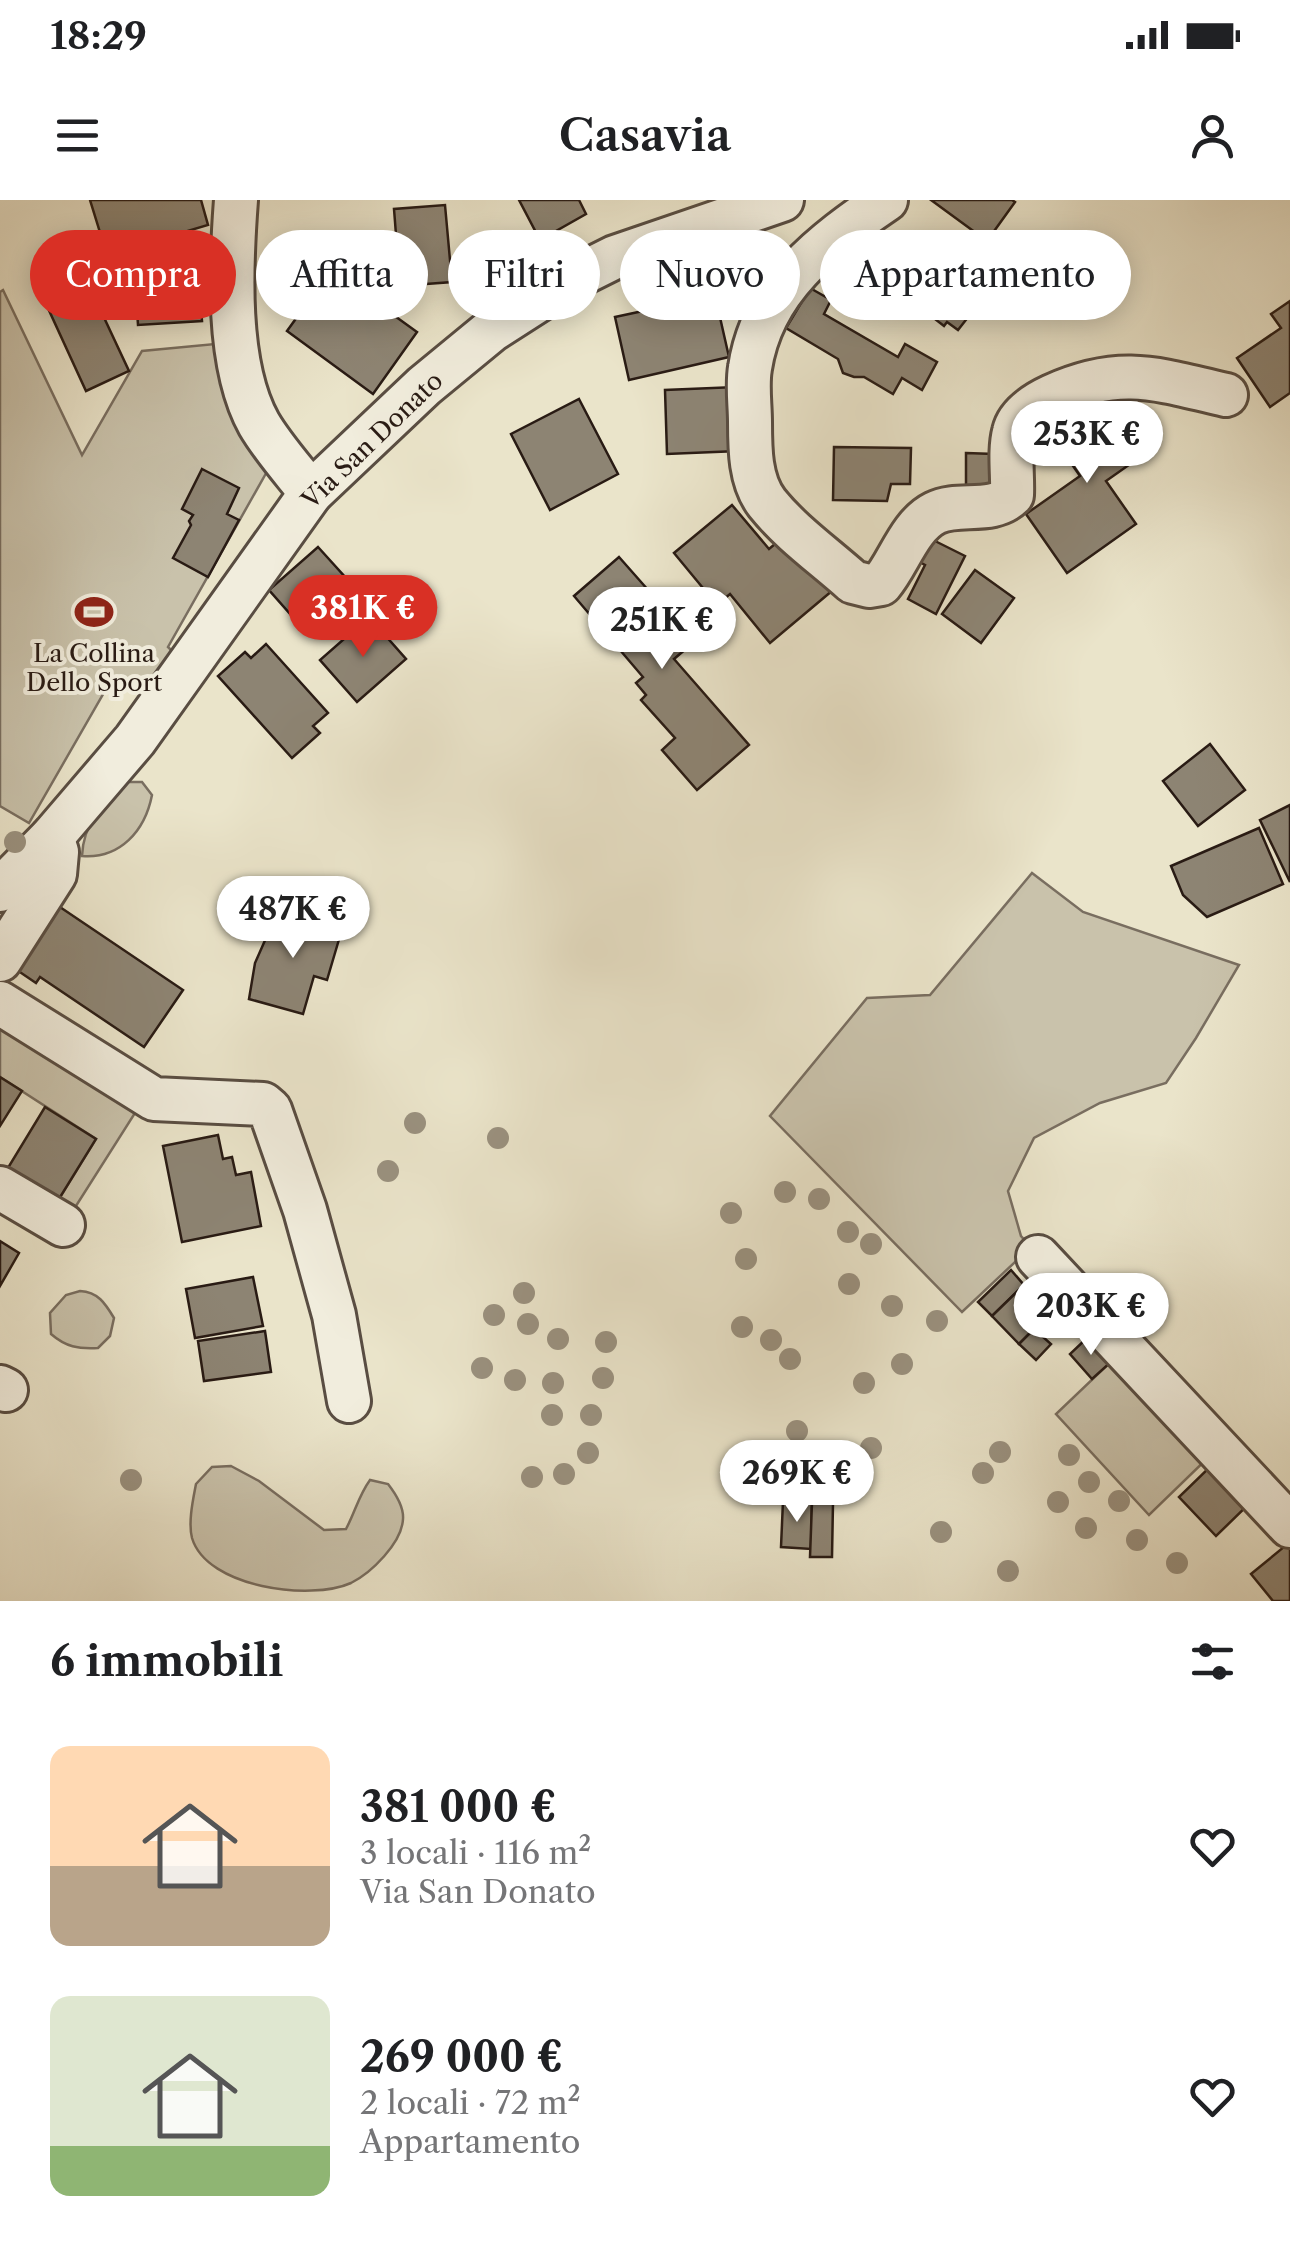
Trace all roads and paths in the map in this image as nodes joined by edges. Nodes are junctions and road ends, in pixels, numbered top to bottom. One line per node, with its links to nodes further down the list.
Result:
1 (236, 200): 6 (street)
2 (782, 200): 4 (street, Via San Donato)
3 (886, 200): 5 (street)
4 (694, 212): 6 (street, Via San Donato)
5 (1226, 396)
6 (311, 493): 7 (street, Via San Donato)
7 (52, 837): 8 (street, Via San Donato); 9 (street)
8 (0, 890)
9 (0, 960)
10 (0, 1002): 14 (street)
11 (0, 1188): 12 (street)
12 (63, 1225)
13 (1038, 1257): 15 (street)
14 (349, 1401)
15 (1290, 1526)

